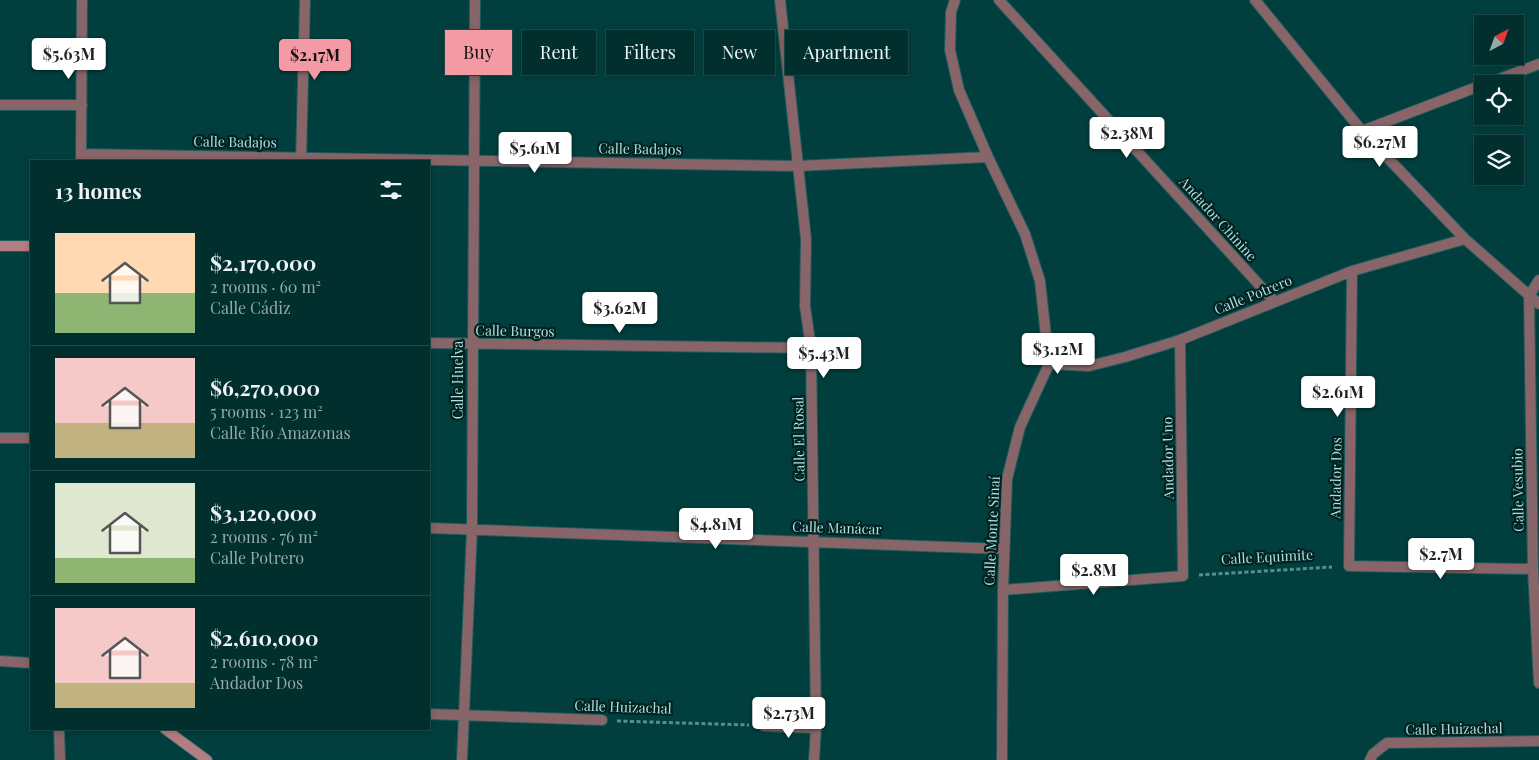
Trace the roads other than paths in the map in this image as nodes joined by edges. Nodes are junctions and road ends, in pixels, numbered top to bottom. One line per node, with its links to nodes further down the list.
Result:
1 (82, 0): 12 (street)
2 (305, 0): 16 (street)
3 (475, 0): 19 (street, Calle Huelva)
4 (780, 0): 20 (street, Calle El Rosal)
5 (954, 0): 14 (street)
6 (999, 0): 27 (street, Andador Chinine)
7 (1255, 0): 13 (street)
8 (1539, 64): 9 (street)
9 (1510, 75)
10 (1474, 88): 13 (street)
11 (0, 105): 12 (street)
12 (82, 105): 15 (street)
13 (1362, 131): 21 (street)
14 (988, 157): 20 (street, Calle Badajos); 33 (street)
15 (81, 158): 16 (street, Calle Badajos)
16 (301, 159): 17 (street, Calle Badajos)
17 (387, 160)
18 (430, 160): 19 (street, Calle Badajos)
19 (473, 161): 20 (street, Calle Badajos); 31 (street, Calle Huelva)
20 (798, 166): 32 (street, Calle El Rosal)
21 (1465, 239): 24 (street, Calle Potrero); 26 (street)
22 (0, 246): 23 (main road)
23 (30, 246)
24 (1352, 271): 27 (street, Calle Potrero); 40 (street, Andador Dos)
25 (1539, 280): 26 (street)
26 (1529, 296): 28 (street); 40 (street, Calle Vesubio)
27 (1274, 301): 29 (street, Calle Potrero)
28 (1539, 304)
29 (1180, 340): 33 (street, Calle Potrero); 41 (street, Andador Uno)
30 (430, 343): 31 (street, Calle Burgos)
31 (472, 345): 32 (street, Calle Burgos); 37 (street, Calle Huelva)
32 (812, 348): 38 (street, Calle El Rosal)
33 (1049, 364): 39 (street, Calle Monte Sinaí)
34 (0, 438): 35 (street)
35 (30, 438)
36 (430, 528): 37 (street, Calle Manácar)
37 (472, 529): 38 (street, Calle Manácar); 46 (street, Calle Huelva)
38 (814, 541): 39 (street, Calle Manácar); 49 (street, Calle El Rosal)
39 (1004, 549): 41 (street, Calle Monte Sinaí)
40 (1533, 569): 44 (street, Calle Vesubio)
41 (1003, 590): 58 (street, Calle Monte Sinaí)
42 (0, 661): 43 (street)
43 (30, 663)
44 (1539, 683)
45 (430, 714): 46 (street, Calle Huizachal)
46 (463, 715): 47 (street, Calle Huizachal); 56 (street, Calle Huelva)
47 (602, 720)
48 (764, 726): 49 (street)
49 (816, 728): 57 (street, Calle El Rosal)
50 (59, 730): 54 (street)
51 (167, 730): 55 (main road)
52 (1539, 741): 53 (street, Calle Huizachal)
53 (1371, 757)
54 (60, 760)
55 (207, 760)
56 (462, 760)
57 (814, 760)
58 (1002, 760)

